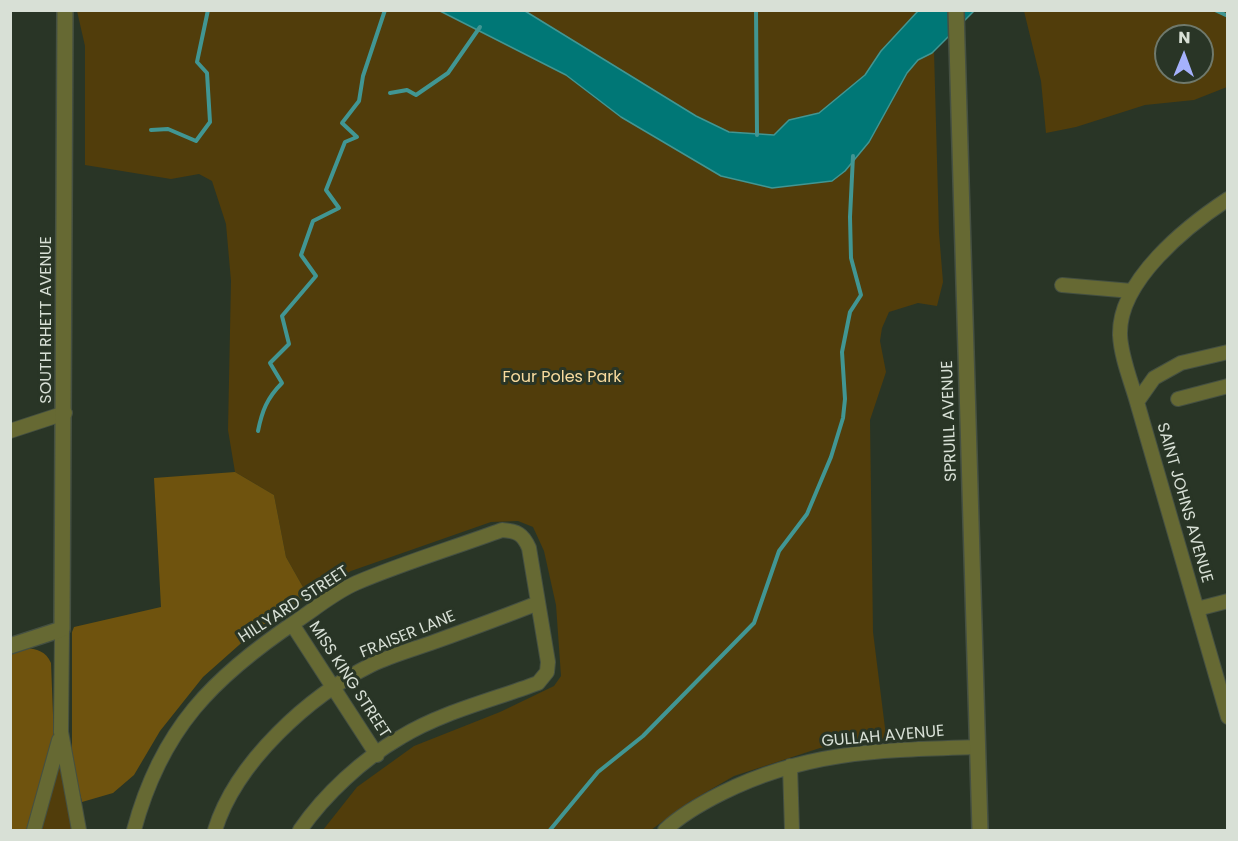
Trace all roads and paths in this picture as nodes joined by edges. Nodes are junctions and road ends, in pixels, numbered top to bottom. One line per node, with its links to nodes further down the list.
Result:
1 (65, 10): 10 (street, SOUTH RHETT AVENUE)
2 (956, 10): 21 (street, SPRUILL AVENUE)
3 (1227, 199): 5 (street, SAINT JOHNS AVENUE)
4 (1062, 285): 5 (street)
5 (1132, 291): 9 (street, SAINT JOHNS AVENUE)
6 (1227, 352): 9 (street)
7 (1227, 386): 8 (street)
8 (1178, 399)
9 (1137, 402): 14 (street, SAINT JOHNS AVENUE)
10 (64, 413): 11 (street); 16 (street, SOUTH RHETT AVENUE)
11 (10, 431)
12 (1227, 601): 14 (street)
13 (538, 603): 15 (street, HILLYARD STREET); 18 (street, FRAISER LANE); 22 (street, HILLYARD STREET)
14 (1197, 609): 19 (street, SAINT JOHNS AVENUE)
15 (292, 624): 18 (street, MISS KING STREET); 26 (street, HILLYARD STREET)
16 (62, 629): 17 (street); 20 (street)
17 (10, 646)
18 (334, 688): 22 (street, MISS KING STREET); 27 (street, FRAISER LANE)
19 (1227, 717)
20 (61, 732): 24 (street); 25 (street)
21 (978, 747): 23 (street, GULLAH AVENUE); 31 (street, SPRUILL AVENUE)
22 (377, 755): 28 (street)
23 (790, 766): 29 (street, GULLAH AVENUE); 30 (street)
24 (34, 831)
25 (79, 831)
26 (134, 831)
27 (215, 831)
28 (300, 831)
29 (665, 831)
30 (792, 831)
31 (980, 831)

